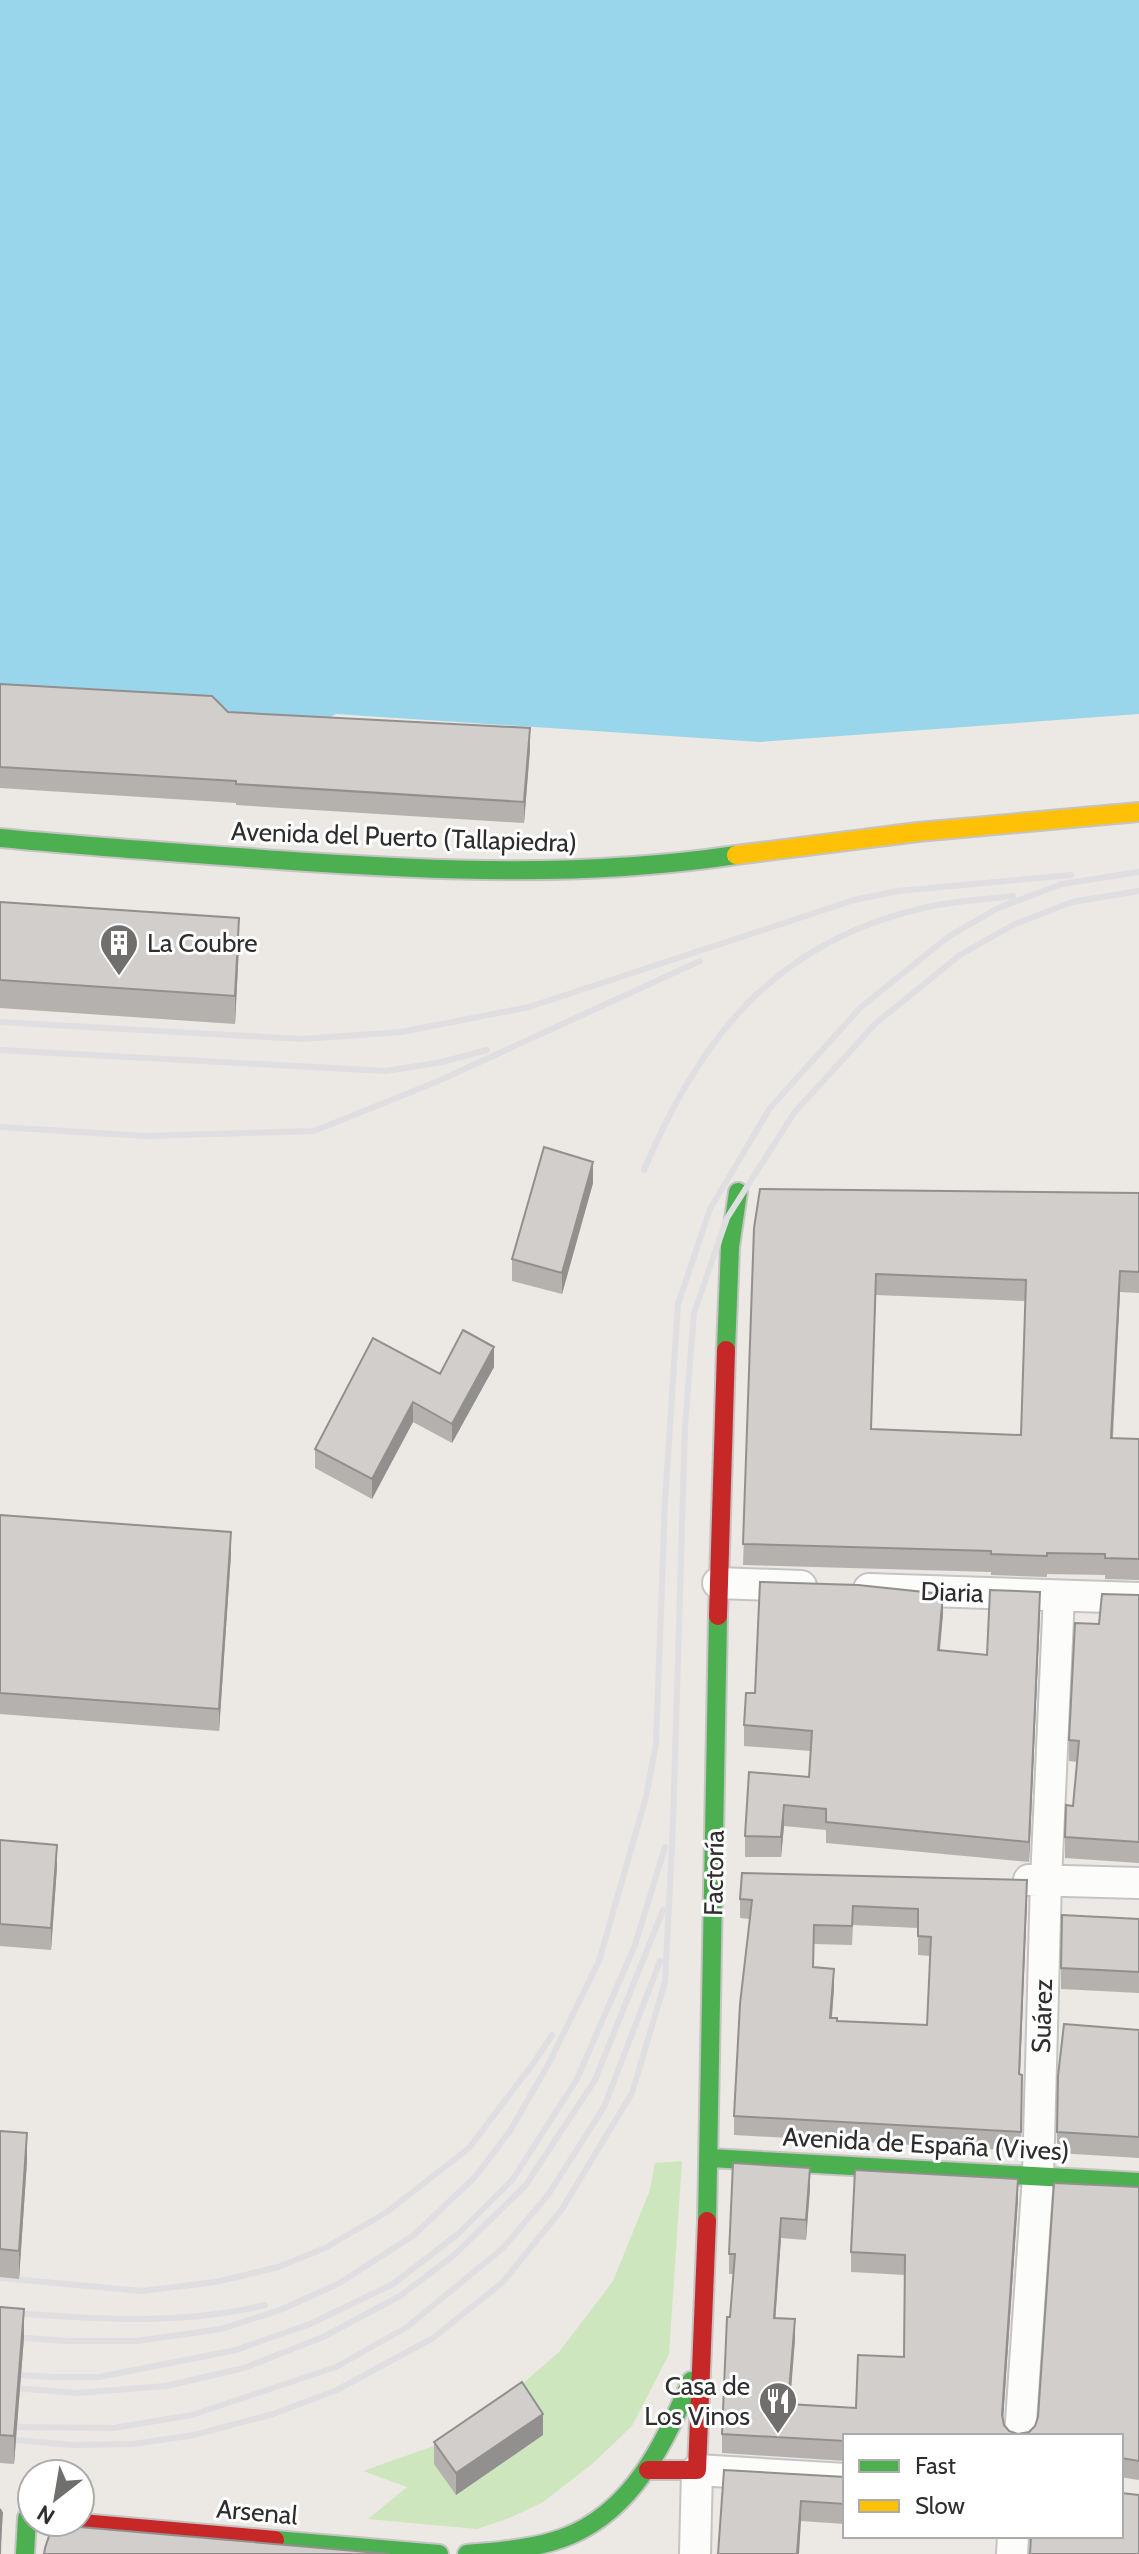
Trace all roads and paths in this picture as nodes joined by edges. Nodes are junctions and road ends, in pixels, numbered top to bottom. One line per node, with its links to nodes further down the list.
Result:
1 (1139, 812): 2 (street, Avenida del Puerto (Tallapiedra))
2 (0, 838)
3 (738, 1192): 4 (street, Factoría)
4 (718, 1583): 5 (street, Diaria); 7 (street, Factoría)
5 (1059, 1596): 6 (street, Diaria); 10 (street, Suárez)
6 (1139, 1598)
7 (714, 1874): 8 (street); 12 (street, Factoría)
8 (745, 1875)
9 (999, 1880): 10 (street)
10 (1046, 1880): 11 (street); 13 (street, Suárez)
11 (1139, 1883)
12 (710, 2158): 13 (street, Avenida de España (Vives)); 15 (street, Factoría)
13 (1038, 2176): 14 (street, Avenida de España (Vives)); 16 (street, Suárez)
14 (1139, 2182)
15 (702, 2355): 17 (street); 18 (street, Factoría)
16 (1020, 2434)
17 (648, 2470): 18 (street); 23 (street)
18 (697, 2470): 19 (street); 24 (street, Factoría)
19 (843, 2479)
20 (96, 2526): 21 (street, Arsenal)
21 (240, 2546): 22 (street, Arsenal)
22 (439, 2554)
23 (467, 2554)
24 (695, 2554)

